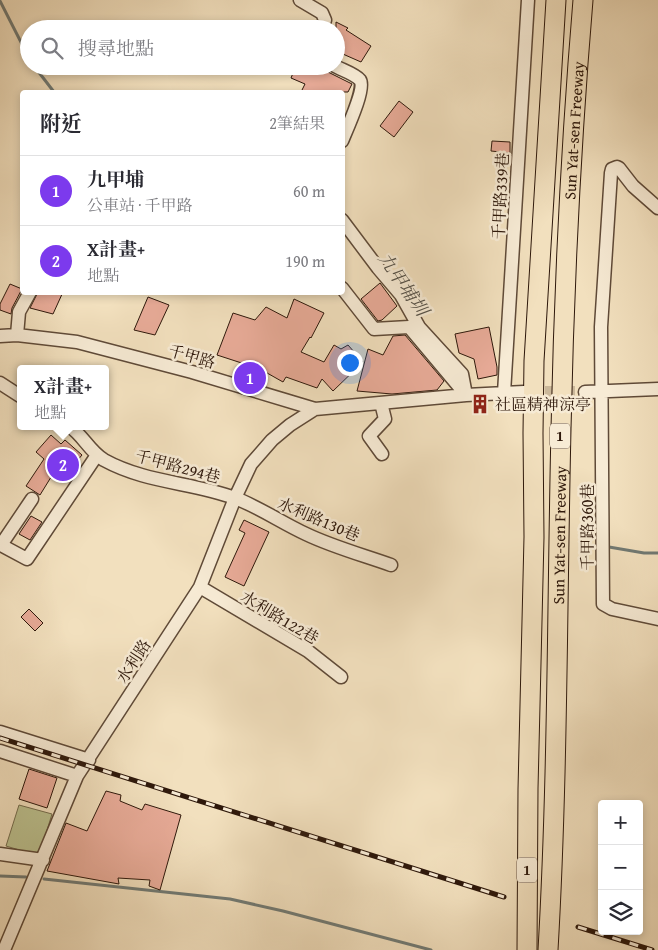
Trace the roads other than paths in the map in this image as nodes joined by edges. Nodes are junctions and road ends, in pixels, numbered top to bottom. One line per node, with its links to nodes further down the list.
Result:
1 (300, 0): 5 (street)
2 (528, 0): 19 (street, 千甲路339巷)
3 (556, 0): 37 (highway, Sun Yat-sen Freeway / 1)
4 (583, 0): 40 (highway, Sun Yat-sen Freeway / 1)
5 (325, 20)
6 (345, 72): 7 (street)
7 (345, 133)
8 (658, 208): 18 (street)
9 (345, 224): 21 (street)
10 (345, 292): 21 (street)
11 (28, 295): 12 (street)
12 (18, 335): 13 (street, 千甲路); 23 (street, 千甲路)
13 (0, 336)
14 (0, 383): 20 (street)
15 (658, 389): 18 (street)
16 (524, 392): 19 (street, 千甲路)
17 (585, 392): 18 (street)
18 (602, 392): 31 (street, 千甲路360巷)
19 (504, 393): 21 (street, 千甲路)
20 (17, 394)
21 (466, 394): 22 (street, 千甲路)
22 (381, 402): 23 (street, 千甲路); 25 (street)
23 (314, 408): 27 (street, 水利路)
24 (75, 430): 26 (street, 千甲路294巷)
25 (382, 454)
26 (97, 455): 27 (street, 千甲路294巷); 28 (street)
27 (235, 498): 29 (street, 水利路130巷); 30 (street, 水利路)
28 (32, 499)
29 (391, 565)
30 (200, 587): 32 (street, 水利路122巷); 35 (street, 水利路)
31 (658, 620)
32 (341, 677)
33 (0, 732): 35 (street)
34 (0, 751): 36 (street)
35 (89, 760): 36 (street, 水利路)
36 (77, 776): 39 (street, 水利路)
37 (528, 790): 42 (highway); 43 (highway, Sun Yat-sen Freeway / 1)
38 (0, 854): 39 (street)
39 (43, 860): 41 (street, 水利路)
40 (552, 873): 44 (highway, Sun Yat-sen Freeway / 1); 45 (highway)
41 (4, 950)
42 (516, 950)
43 (527, 950)
44 (548, 950)
45 (556, 950)

